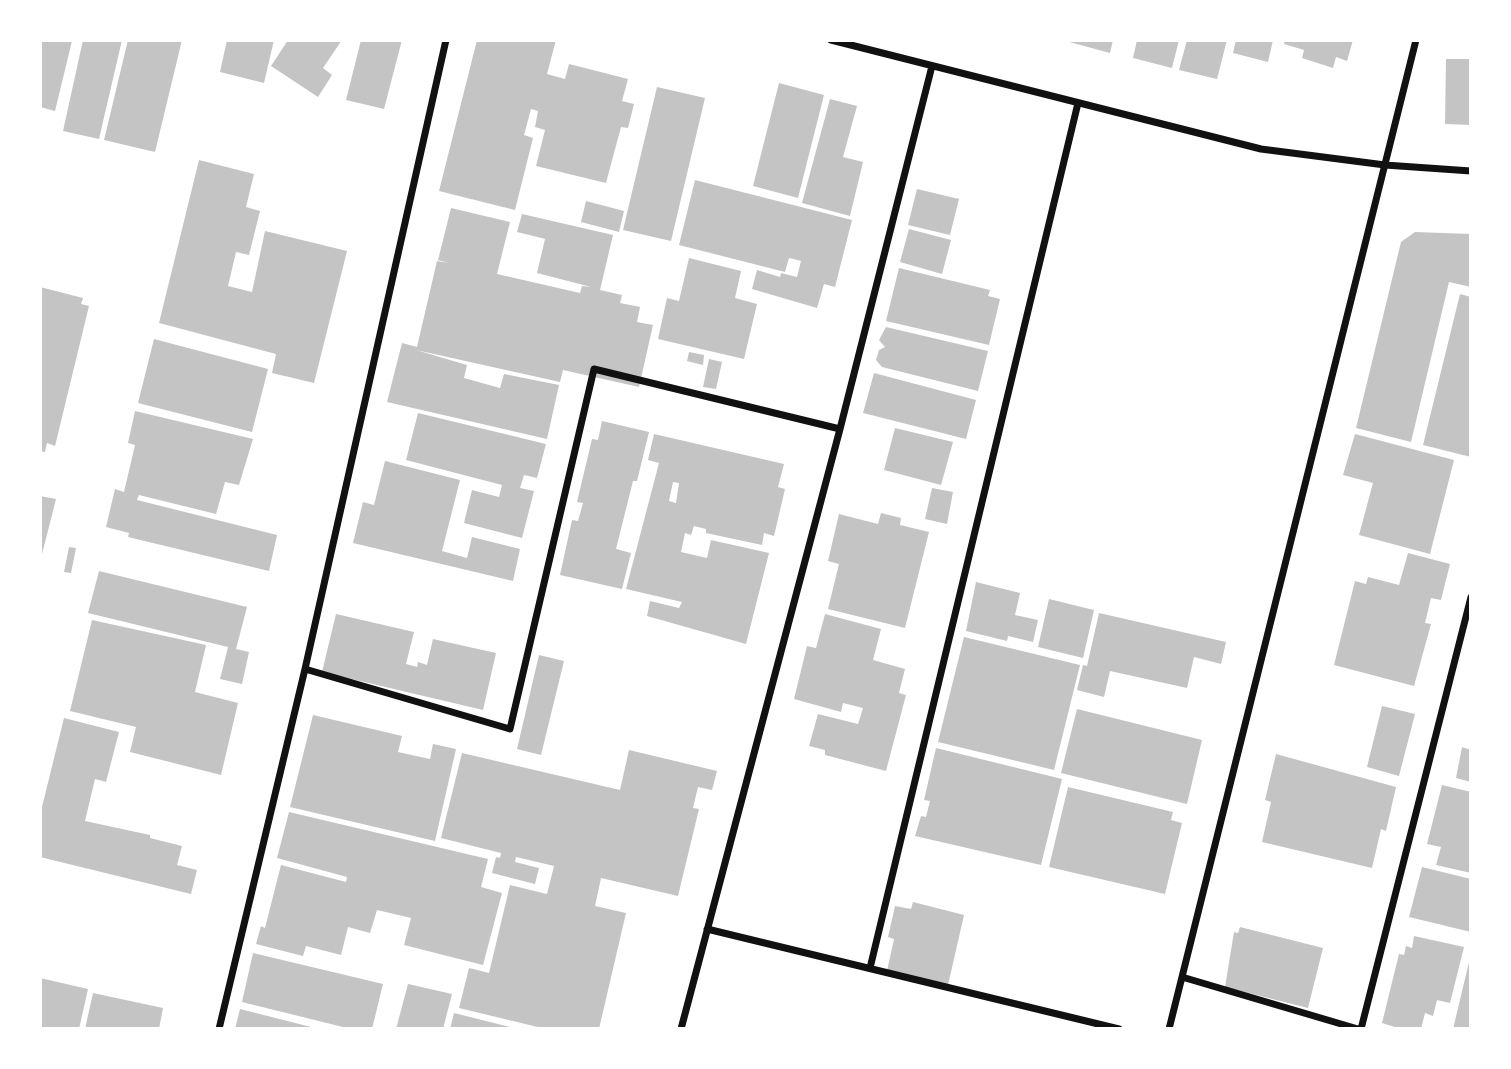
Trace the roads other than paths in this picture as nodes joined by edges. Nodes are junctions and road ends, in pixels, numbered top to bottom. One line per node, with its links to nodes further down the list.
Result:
1 (446, 40): 10 (street)
2 (831, 40): 4 (street)
3 (1416, 40): 6 (street)
4 (932, 66): 5 (street); 8 (street)
5 (1078, 103): 6 (street); 12 (street)
6 (1385, 165): 7 (street); 13 (street)
7 (1471, 171)
8 (840, 429): 10 (street); 11 (street)
9 (1471, 597): 18 (street)
10 (305, 669): 14 (street)
11 (707, 929): 12 (street); 15 (street)
12 (870, 968): 16 (street)
13 (1182, 977): 17 (street); 18 (street)
14 (219, 1029)
15 (681, 1029)
16 (1119, 1029)
17 (1169, 1029)
18 (1359, 1029)

